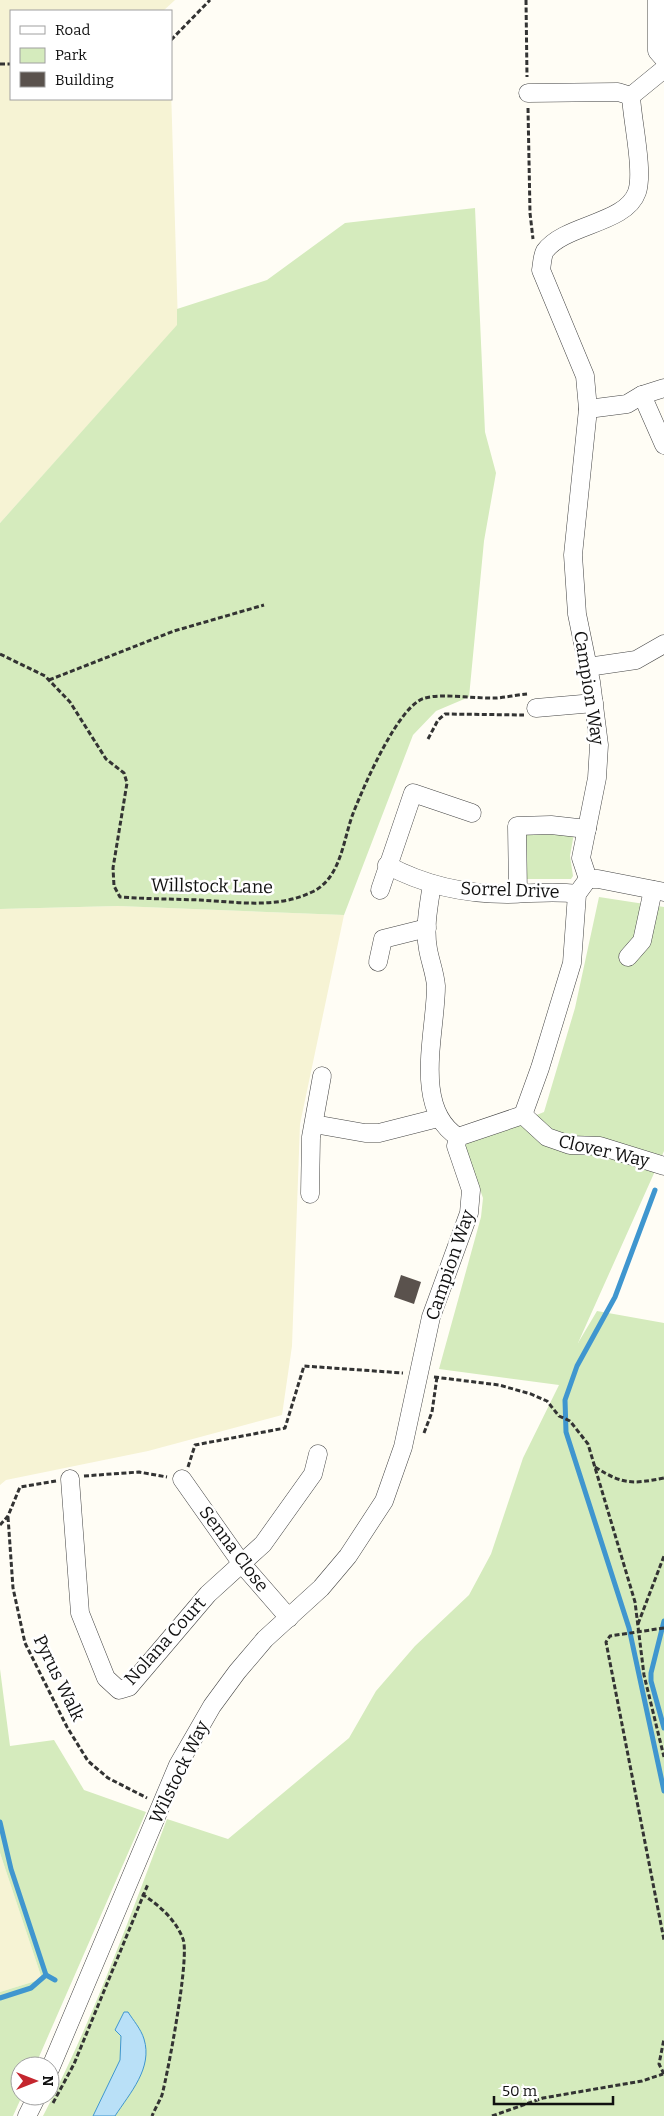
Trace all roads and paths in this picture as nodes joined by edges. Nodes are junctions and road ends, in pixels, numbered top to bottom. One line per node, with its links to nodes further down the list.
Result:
1 (210, 0): 4 (path)
2 (526, 0): 7 (path)
3 (657, 0): 5 (street)
4 (172, 39)
5 (664, 59)
6 (664, 70): 8 (street)
7 (528, 93): 8 (street); 9 (path)
8 (631, 96): 9 (street)
9 (544, 252): 12 (street, Campion Way)
10 (664, 388): 11 (street)
11 (642, 395): 12 (street); 13 (street)
12 (588, 409): 17 (street, Campion Way)
13 (664, 445)
14 (264, 605): 18 (path)
15 (664, 644): 17 (street)
16 (0, 654): 18 (path, Willstock Lane)
17 (588, 667): 19 (street, Campion Way)
18 (49, 680): 20 (path, Willstock Lane)
19 (594, 703): 20 (street); 23 (street, Campion Way)
20 (531, 705): 21 (path)
21 (428, 739)
22 (472, 812): 24 (street)
23 (587, 829): 25 (street, Campion Way); 29 (street)
24 (388, 865): 26 (street, Sorrel Drive); 27 (street)
25 (588, 879): 28 (street); 30 (street)
26 (432, 884): 29 (street, Sorrel Drive); 31 (street)
27 (380, 890)
28 (659, 891): 32 (street)
29 (518, 893): 30 (street, Sorrel Drive)
30 (577, 894): 35 (street)
31 (427, 928): 33 (street); 36 (street)
32 (628, 957)
33 (378, 962)
34 (322, 1076): 37 (street)
35 (524, 1115): 38 (street); 39 (street, Clover Way)
36 (438, 1118): 37 (street); 38 (street)
37 (314, 1124): 40 (street)
38 (458, 1137): 41 (street, Campion Way)
39 (664, 1166)
40 (310, 1194)
41 (417, 1374): 43 (path); 46 (path); 51 (street, Wilstock Way)
42 (318, 1454): 50 (street)
43 (595, 1467): 44 (path); 52 (path)
44 (664, 1478)
45 (70, 1479): 46 (path); 47 (path); 50 (street, Nolana Court)
46 (182, 1479): 50 (street, Senna Close)
47 (8, 1516): 48 (path); 56 (path, Pyrus Walk)
48 (0, 1525)
49 (664, 1556): 52 (path)
50 (242, 1564): 51 (street, Senna Close)
51 (289, 1618): 56 (street, Wilstock Way)
52 (638, 1625): 54 (path)
53 (664, 1628): 54 (path)
54 (637, 1632): 55 (path); 60 (path)
55 (664, 1757)
56 (161, 1805): 58 (street, Wilstock Way)
57 (150, 1877): 59 (path)
58 (126, 1885): 59 (path); 62 (street, Wilstock Way)
59 (143, 1895): 64 (path); 67 (path)
60 (664, 1940)
61 (664, 2039): 63 (path)
62 (55, 2056)
63 (664, 2074): 68 (path)
64 (60, 2082)
65 (39, 2106): 66 (street)
66 (27, 2116)
67 (152, 2116)
68 (492, 2116)

